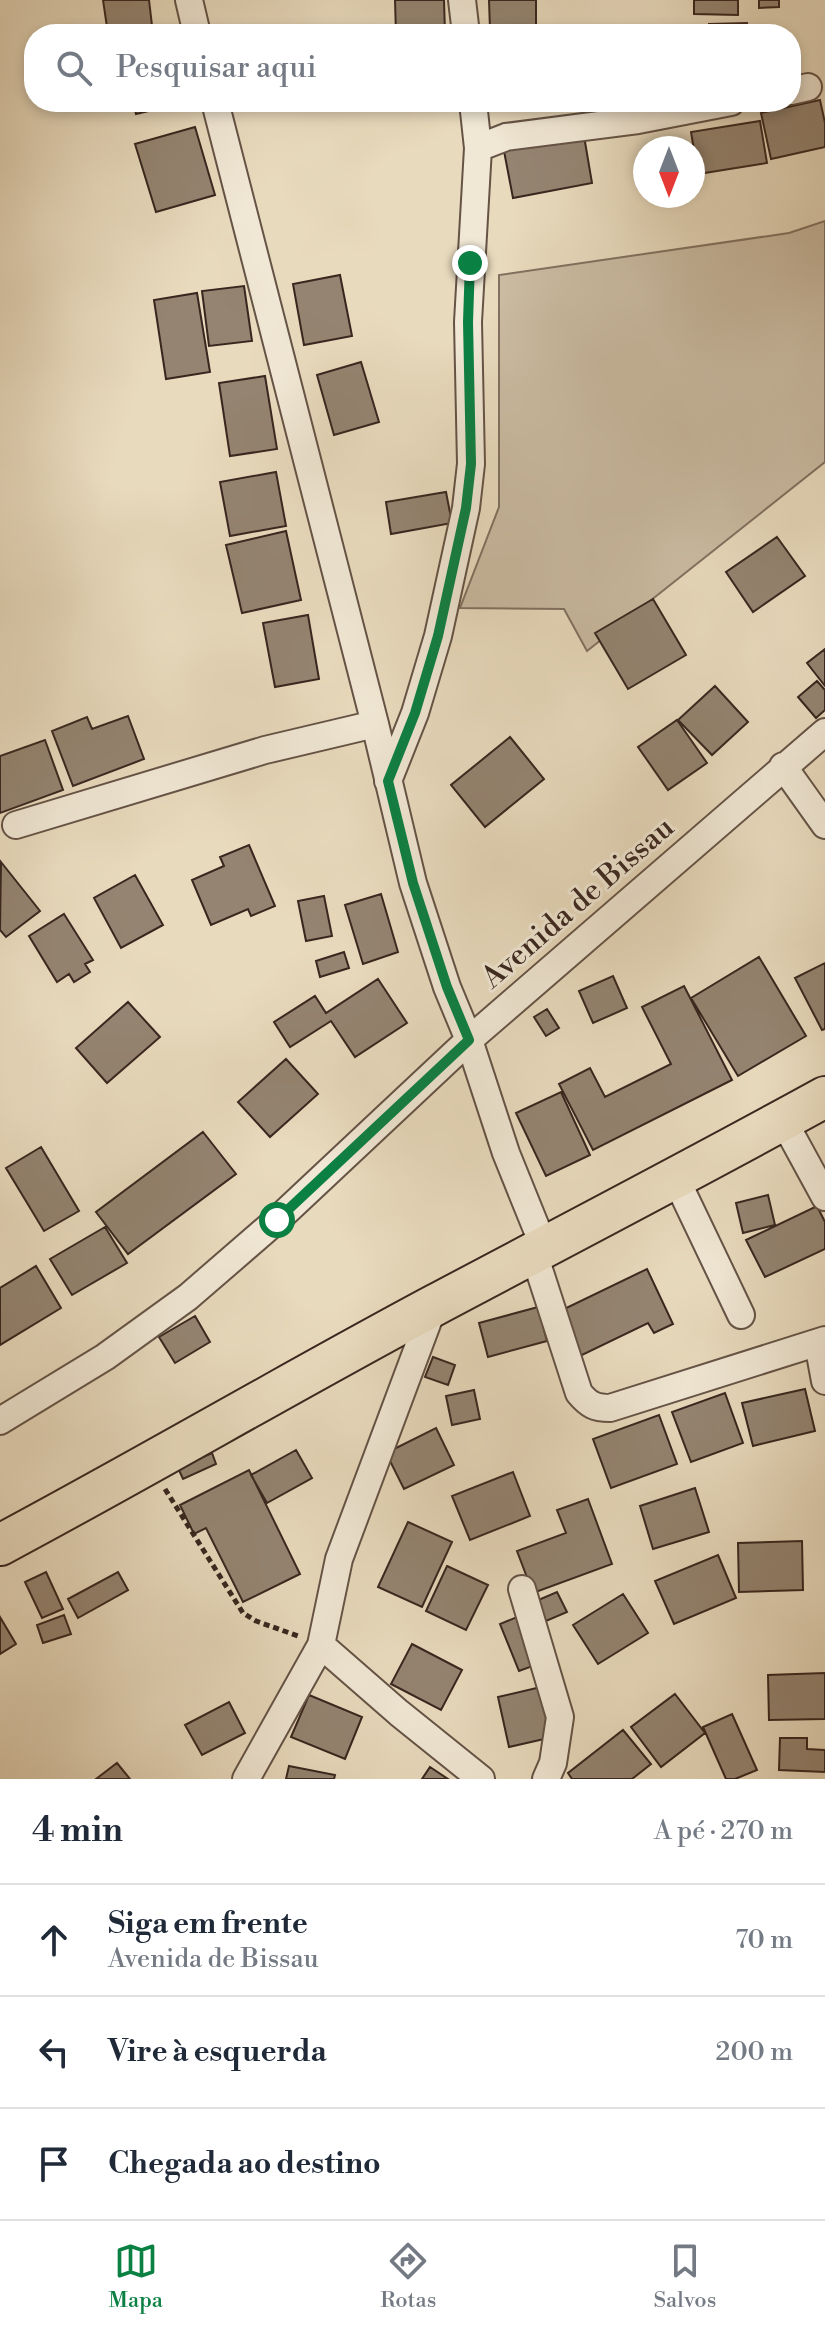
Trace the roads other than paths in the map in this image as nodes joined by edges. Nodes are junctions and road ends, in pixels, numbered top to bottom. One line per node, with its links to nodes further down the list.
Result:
1 (189, 0): 3 (street)
2 (462, 0): 4 (street)
3 (195, 24)
4 (465, 24)
5 (218, 112): 9 (street)
6 (474, 112): 8 (street)
7 (679, 112): 8 (street)
8 (478, 148): 12 (street)
9 (375, 724): 12 (street); 13 (street)
10 (825, 732): 11 (street, Avenida de Bissau)
11 (783, 766): 14 (street); 15 (street, Avenida de Bissau)
12 (388, 781): 15 (street)
13 (16, 825)
14 (825, 825)
15 (469, 1040): 20 (street); 25 (street, Avenida de Bissau)
16 (825, 1097): 17 (main road)
17 (783, 1120): 18 (main road); 19 (street)
18 (676, 1179): 20 (main road); 22 (street)
19 (825, 1197)
20 (539, 1250): 21 (main road); 23 (street)
21 (434, 1305): 26 (main road); 28 (street)
22 (741, 1315)
23 (821, 1342): 24 (street)
24 (825, 1381)
25 (0, 1421)
26 (0, 1545)
27 (522, 1589): 31 (street)
28 (321, 1645): 29 (street); 30 (street)
29 (246, 1779)
30 (481, 1779)
31 (546, 1779)

